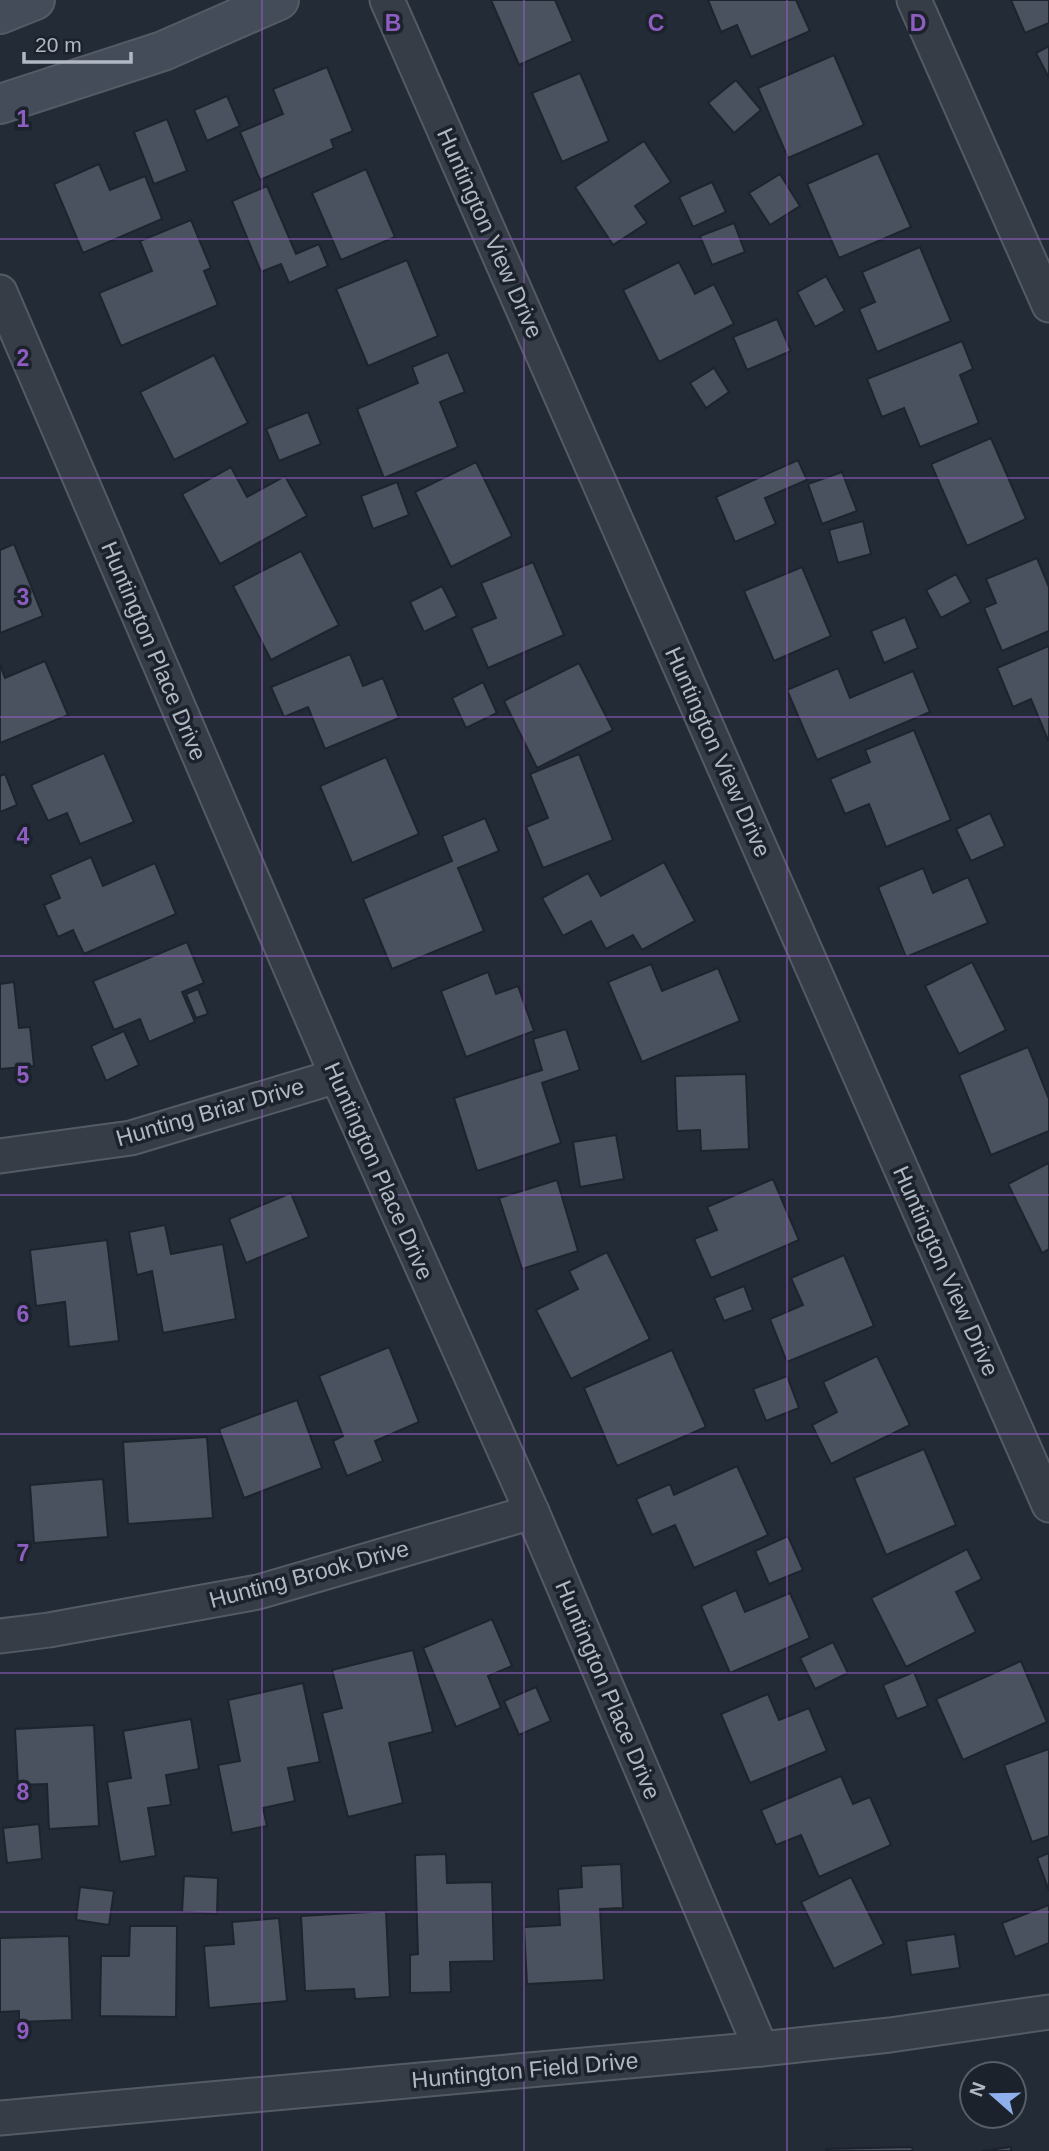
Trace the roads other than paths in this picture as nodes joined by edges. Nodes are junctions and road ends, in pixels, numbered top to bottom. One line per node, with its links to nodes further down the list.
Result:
1 (35, 0): 5 (main road)
2 (279, 0): 6 (main road)
3 (387, 0): 11 (street, Huntington View Drive)
4 (914, 0): 8 (street)
5 (0, 14)
6 (0, 104)
7 (0, 292): 9 (street, Huntington Place Drive)
8 (1049, 305)
9 (337, 1076): 10 (street, Hunting Briar Drive); 12 (street, Huntington Place Drive)
10 (0, 1156)
11 (1049, 1505)
12 (532, 1512): 13 (street, Hunting Brook Drive); 15 (street, Huntington Place Drive)
13 (0, 1636)
14 (1049, 2012): 15 (street, Huntington Field Drive)
15 (761, 2049): 16 (street, Huntington Field Drive)
16 (0, 2118)

